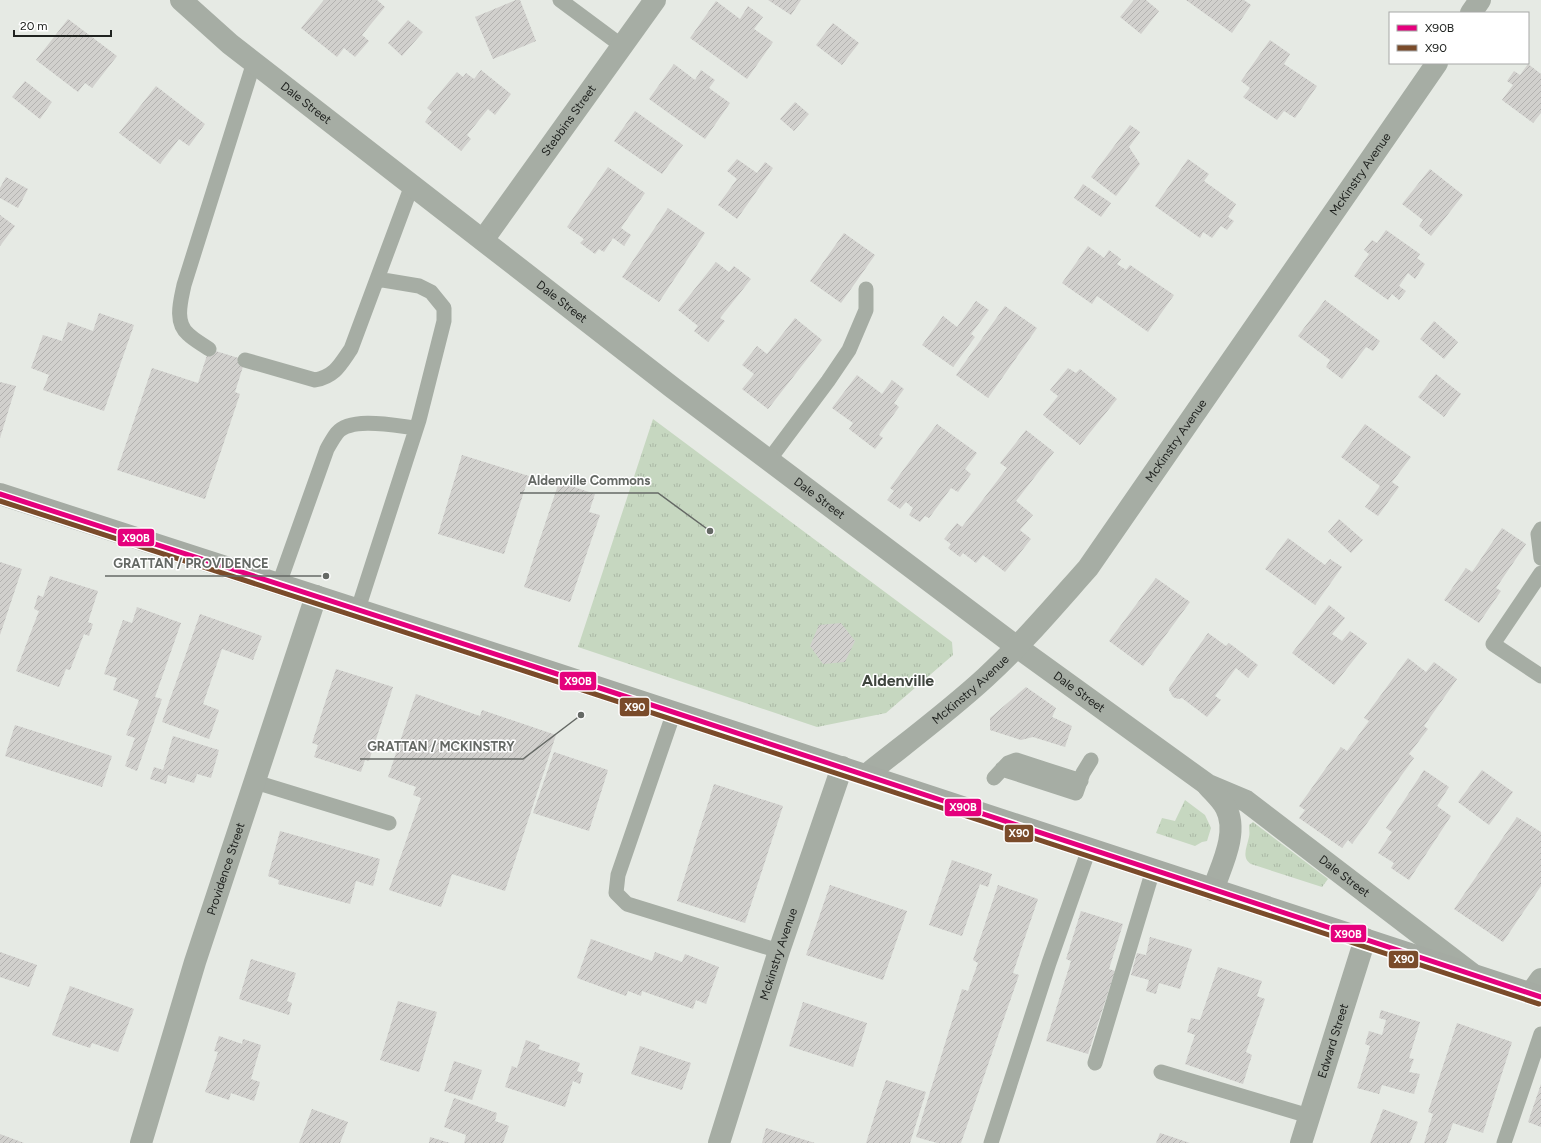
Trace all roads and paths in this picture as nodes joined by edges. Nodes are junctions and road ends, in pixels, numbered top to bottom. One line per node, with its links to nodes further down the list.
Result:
1 (181, 0): 7 (street, Dale Street)
2 (560, 0): 6 (lane)
3 (654, 0): 6 (street, Stebbins Street)
4 (1480, 0): 5 (street)
5 (1472, 12)
6 (622, 46): 10 (street, Stebbins Street)
7 (254, 62): 9 (street, Dale Street); 13 (lane)
8 (1435, 64): 24 (street, McKinstry Avenue)
9 (412, 185): 10 (street, Dale Street); 11 (lane)
10 (483, 240): 16 (street, Dale Street)
11 (377, 279): 14 (lane); 15 (lane)
12 (866, 289): 16 (lane)
13 (209, 349)
14 (245, 360)
15 (416, 428): 21 (lane); 23 (lane)
16 (769, 460): 24 (street, Dale Street)
17 (0, 494): 21 (main road)
18 (1541, 529): 19 (lane)
19 (1541, 558)
20 (1541, 573): 25 (lane)
21 (279, 584): 22 (main road)
22 (316, 596): 23 (main road); 31 (street, Providence Street)
23 (358, 609): 26 (main road)
24 (1017, 647): 30 (street, McKinstry Avenue); 32 (street, Dale Street)
25 (1541, 676)
26 (674, 712): 28 (main road); 38 (lane)
27 (1091, 760): 29 (lane)
28 (842, 768): 30 (main road); 38 (street, Mckinstry Avenue)
29 (998, 774)
30 (866, 775): 34 (main road)
31 (255, 782): 33 (lane); 45 (street, Providence Street)
32 (1208, 785): 36 (street); 39 (street, Dale Street)
33 (389, 823)
34 (1089, 849): 35 (main road); 47 (lane)
35 (1153, 870): 36 (main road); 42 (lane)
36 (1213, 890): 37 (main road)
37 (1365, 939): 39 (main road); 44 (street, Edward Street)
38 (779, 951): 46 (street, Mckinstry Avenue)
39 (1473, 974): 40 (main road)
40 (1538, 990)
41 (1541, 1034): 49 (lane)
42 (1095, 1064)
43 (1161, 1072): 44 (lane)
44 (1309, 1116): 48 (street, Edward Street)
45 (141, 1143)
46 (719, 1143)
47 (991, 1143)
48 (1301, 1143)
49 (1504, 1143)

